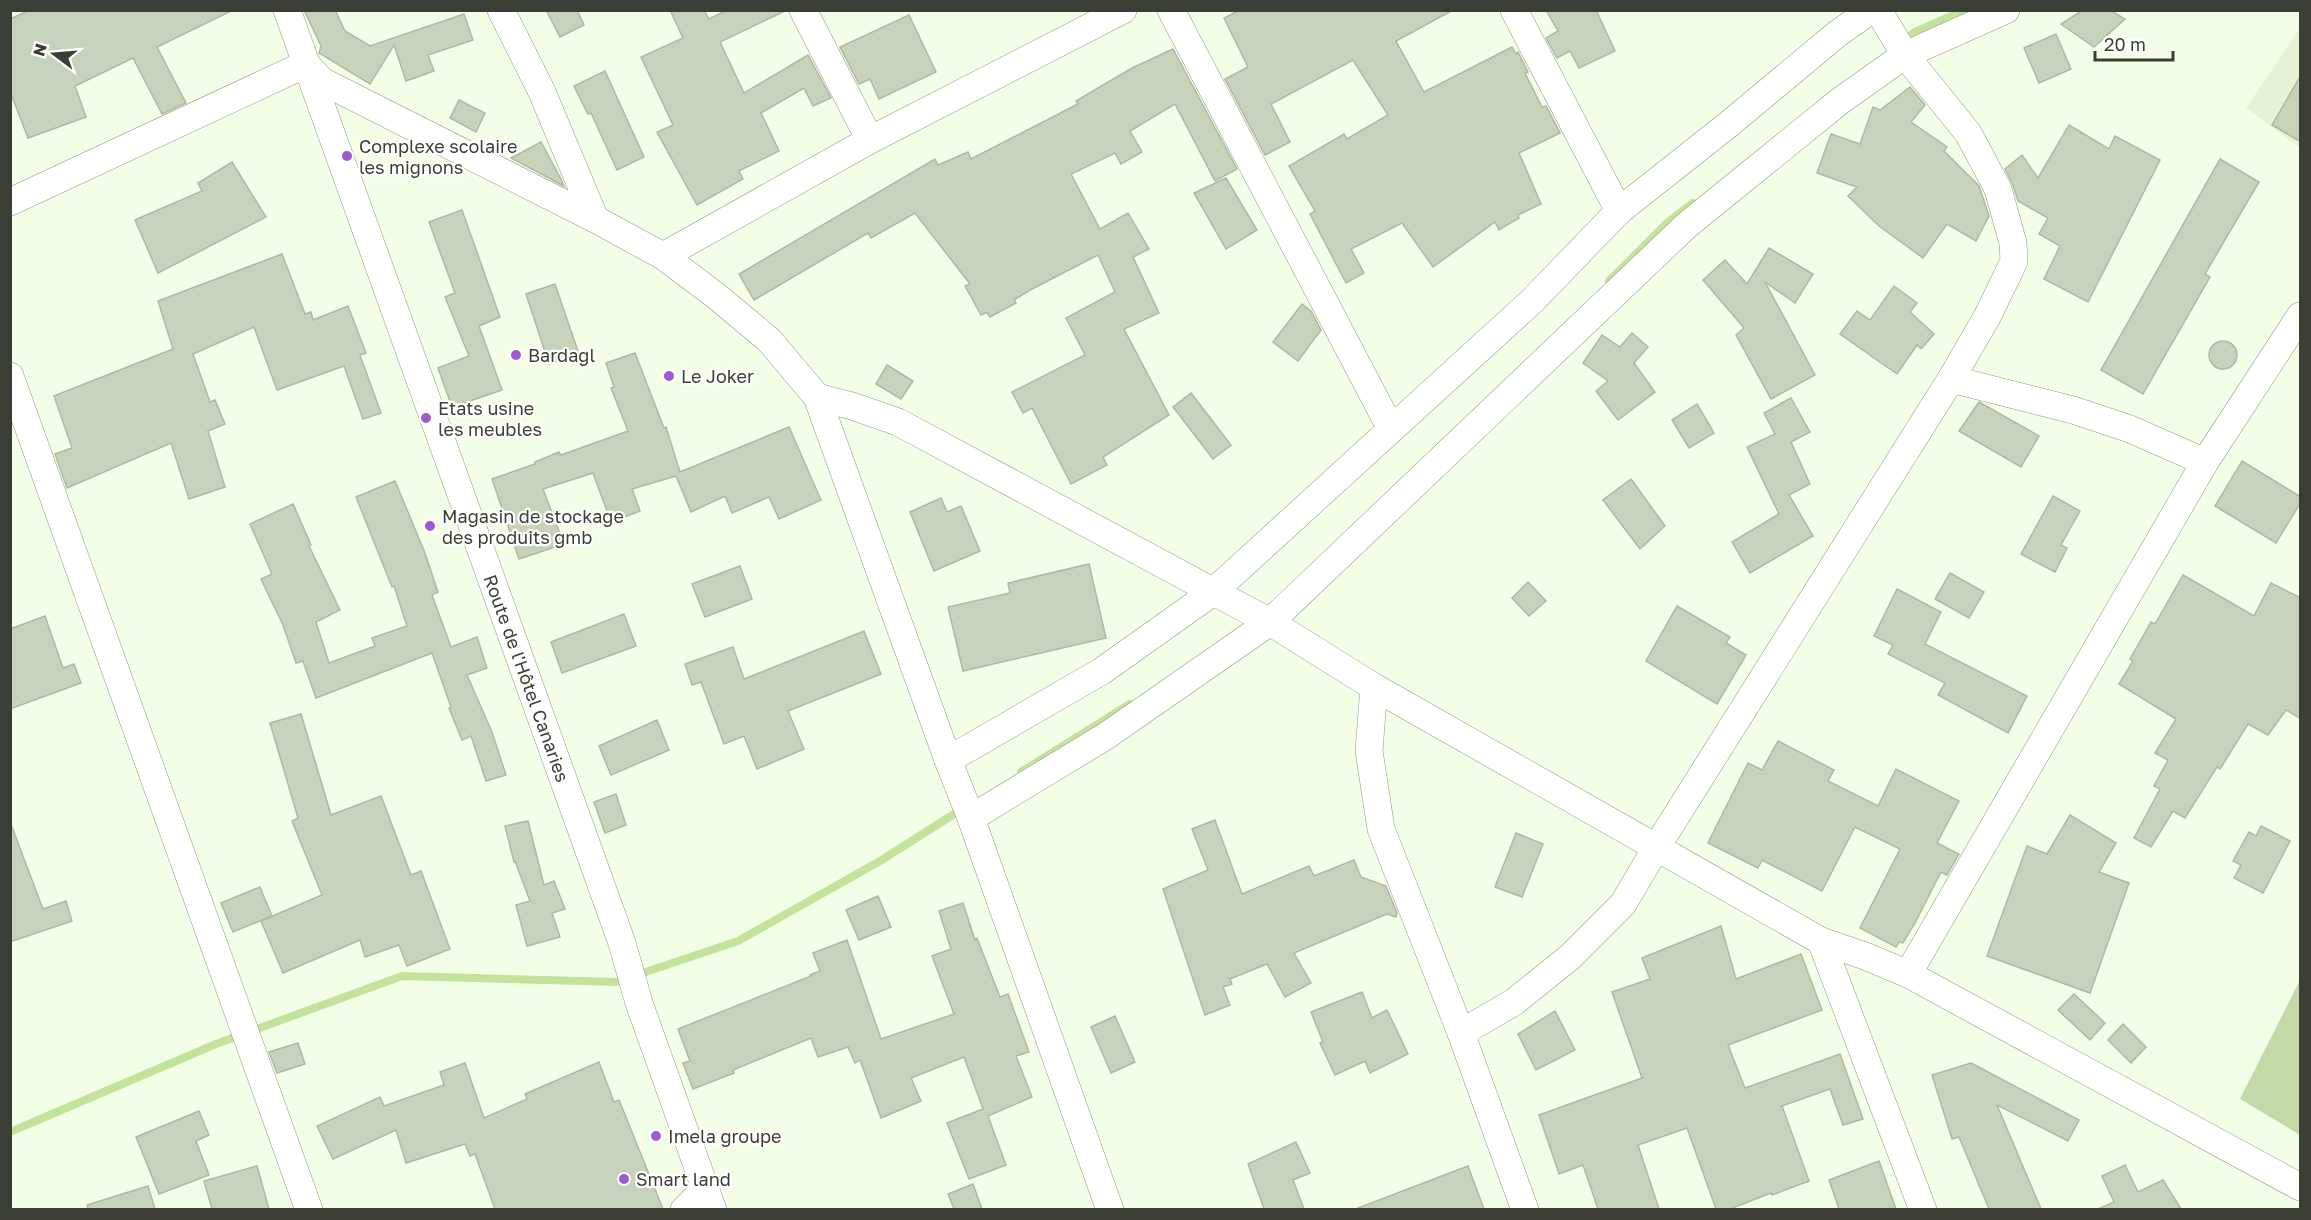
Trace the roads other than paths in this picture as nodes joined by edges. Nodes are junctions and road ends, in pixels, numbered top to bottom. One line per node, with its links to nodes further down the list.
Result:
1 (287, 10): 11 (street, Route de l'Hôtel Canaries)
2 (501, 10): 15 (street)
3 (803, 10): 12 (street)
4 (1123, 10): 12 (street)
5 (1172, 10): 21 (street)
6 (1514, 10): 14 (street)
7 (1871, 10): 14 (street)
8 (1878, 10): 10 (street)
9 (2006, 10): 10 (street)
10 (1905, 55): 19 (street); 24 (street)
11 (306, 64): 13 (street); 15 (street); 33 (street, Route de l'Hôtel Canaries)
12 (870, 140): 16 (street)
13 (10, 202)
14 (1619, 211): 21 (street)
15 (595, 219): 16 (street)
16 (663, 256): 20 (street)
17 (2301, 316): 22 (street)
18 (10, 376): 34 (street)
19 (1951, 379): 22 (street); 28 (street)
20 (816, 397): 23 (street); 26 (street)
21 (1391, 429): 23 (street)
22 (2205, 462): 30 (street)
23 (1213, 592): 24 (street); 26 (street)
24 (1270, 622): 25 (street); 27 (street)
25 (1374, 687): 28 (street); 31 (street)
26 (948, 760): 27 (street)
27 (971, 818): 36 (street)
28 (1656, 848): 29 (street); 31 (street)
29 (1821, 941): 30 (street); 38 (street)
30 (1908, 974): 32 (street)
31 (1461, 1033): 37 (street)
32 (2301, 1187)
33 (709, 1199): 35 (street)
34 (309, 1209)
35 (684, 1209)
36 (1110, 1209)
37 (1525, 1209)
38 (1923, 1209)

